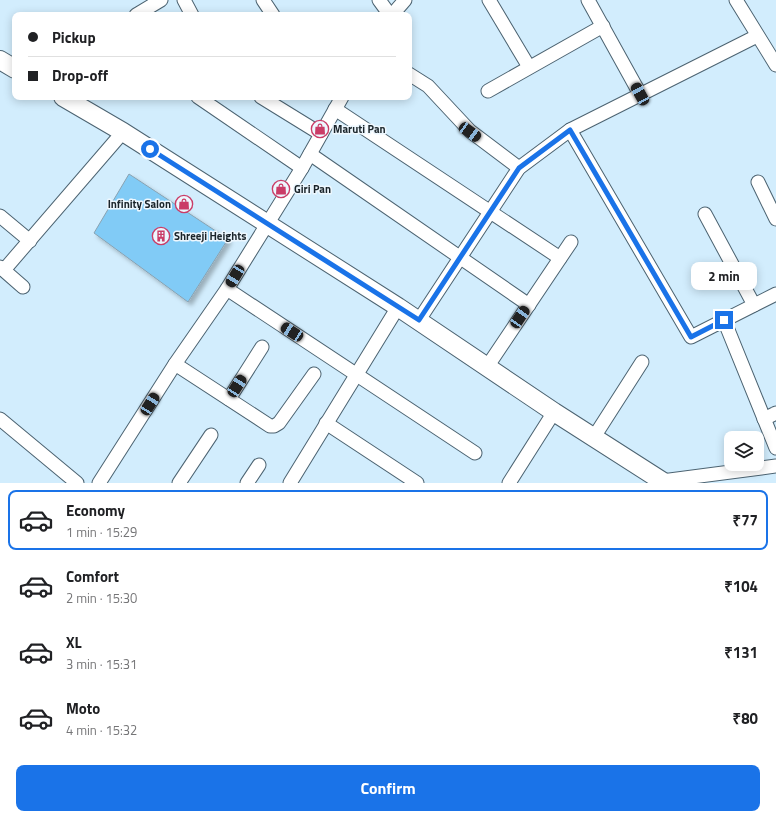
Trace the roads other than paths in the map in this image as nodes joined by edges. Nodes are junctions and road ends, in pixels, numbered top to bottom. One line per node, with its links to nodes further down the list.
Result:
1 (161, 0): 9 (street)
2 (184, 0): 10 (street)
3 (263, 0): 11 (street)
4 (379, 0): 12 (street)
5 (405, 0): 13 (street)
6 (489, 0): 19 (street)
7 (588, 0): 14 (street)
8 (736, 0): 15 (street)
9 (141, 8)
10 (190, 12)
11 (271, 12)
12 (389, 12)
13 (394, 12)
14 (603, 26): 19 (street); 22 (street)
15 (757, 36): 17 (street); 22 (street)
16 (0, 60): 18 (street)
17 (776, 65)
18 (12, 66)
19 (529, 67): 21 (street)
20 (412, 76): 32 (street)
21 (488, 91)
22 (640, 94): 27 (street)
23 (68, 100): 28 (street)
24 (202, 100): 31 (street)
25 (266, 100): 29 (street)
26 (339, 100): 29 (street); 34 (street)
27 (570, 130): 32 (street); 51 (street)
28 (123, 132): 38 (street); 39 (street)
29 (321, 134): 30 (street)
30 (310, 154): 31 (street); 41 (street)
31 (302, 168): 38 (street)
32 (519, 168): 34 (street)
33 (758, 182): 37 (street)
34 (491, 212): 41 (street); 42 (street)
35 (705, 214): 48 (street)
36 (0, 216): 39 (street)
37 (776, 219)
38 (267, 224): 45 (street); 49 (street)
39 (30, 241): 43 (street)
40 (571, 242): 42 (street)
41 (460, 257): 47 (street); 50 (street)
42 (560, 258): 47 (street)
43 (2, 269): 44 (street)
44 (23, 287)
45 (227, 289): 54 (street); 57 (street)
46 (776, 294): 48 (street)
47 (529, 305): 55 (street)
48 (754, 305): 51 (street)
49 (398, 307): 50 (street); 57 (street)
50 (419, 320): 55 (street)
51 (724, 320): 60 (street)
52 (262, 347): 58 (street)
53 (642, 362): 64 (street)
54 (175, 364): 58 (street); 72 (street)
55 (487, 367): 59 (street)
56 (314, 374): 58 (street)
57 (356, 374): 62 (street); 66 (street)
58 (229, 399)
59 (554, 412): 64 (street); 77 (street)
60 (770, 416): 65 (street)
61 (0, 419): 71 (street)
62 (326, 423): 75 (street); 76 (street)
63 (211, 435): 73 (street)
64 (594, 437): 70 (street)
65 (776, 448)
66 (475, 453)
67 (259, 465): 74 (street)
68 (770, 467): 69 (street); 70 (street)
69 (776, 476)
70 (663, 482)
71 (78, 483)
72 (99, 483)
73 (179, 483)
74 (247, 483)
75 (290, 483)
76 (417, 483)
77 (509, 483)

